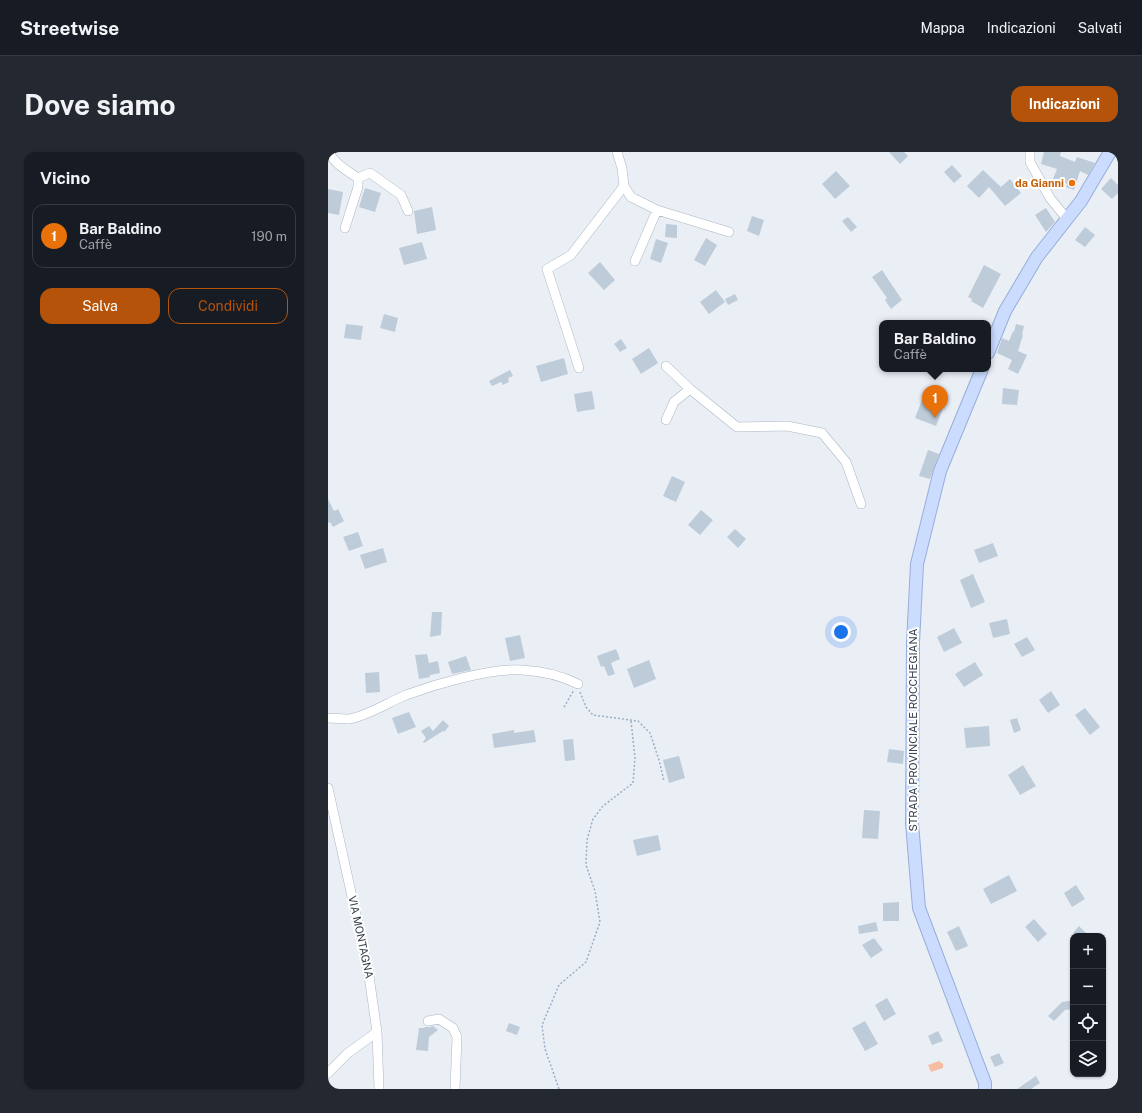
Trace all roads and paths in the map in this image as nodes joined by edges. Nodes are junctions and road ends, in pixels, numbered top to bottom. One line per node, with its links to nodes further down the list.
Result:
1 (617, 152): 6 (street)
2 (1030, 152): 9 (street)
3 (1110, 152): 9 (main road)
4 (329, 153): 5 (street)
5 (358, 178): 8 (street); 10 (street)
6 (624, 186): 7 (street); 15 (street)
7 (657, 210): 11 (street); 12 (street)
8 (408, 211)
9 (1067, 219): 13 (main road)
10 (345, 228)
11 (729, 232)
12 (635, 261)
13 (991, 346)
14 (666, 366): 17 (street)
15 (579, 368)
16 (981, 372): 32 (main road, STRADA PROVINCIALE ROCCHEGIANA)
17 (690, 389): 18 (street); 19 (street)
18 (666, 420)
19 (861, 504)
20 (578, 684): 21 (path); 22 (street); 23 (path)
21 (564, 707)
22 (328, 718)
23 (631, 721): 24 (path); 31 (path)
24 (664, 780)
25 (328, 788): 27 (street, VIA MONTAGNA)
26 (428, 1021): 30 (street)
27 (377, 1032): 28 (street); 29 (street, VIA MONTAGNA)
28 (328, 1073)
29 (379, 1089)
30 (455, 1089)
31 (559, 1089)
32 (985, 1089)

